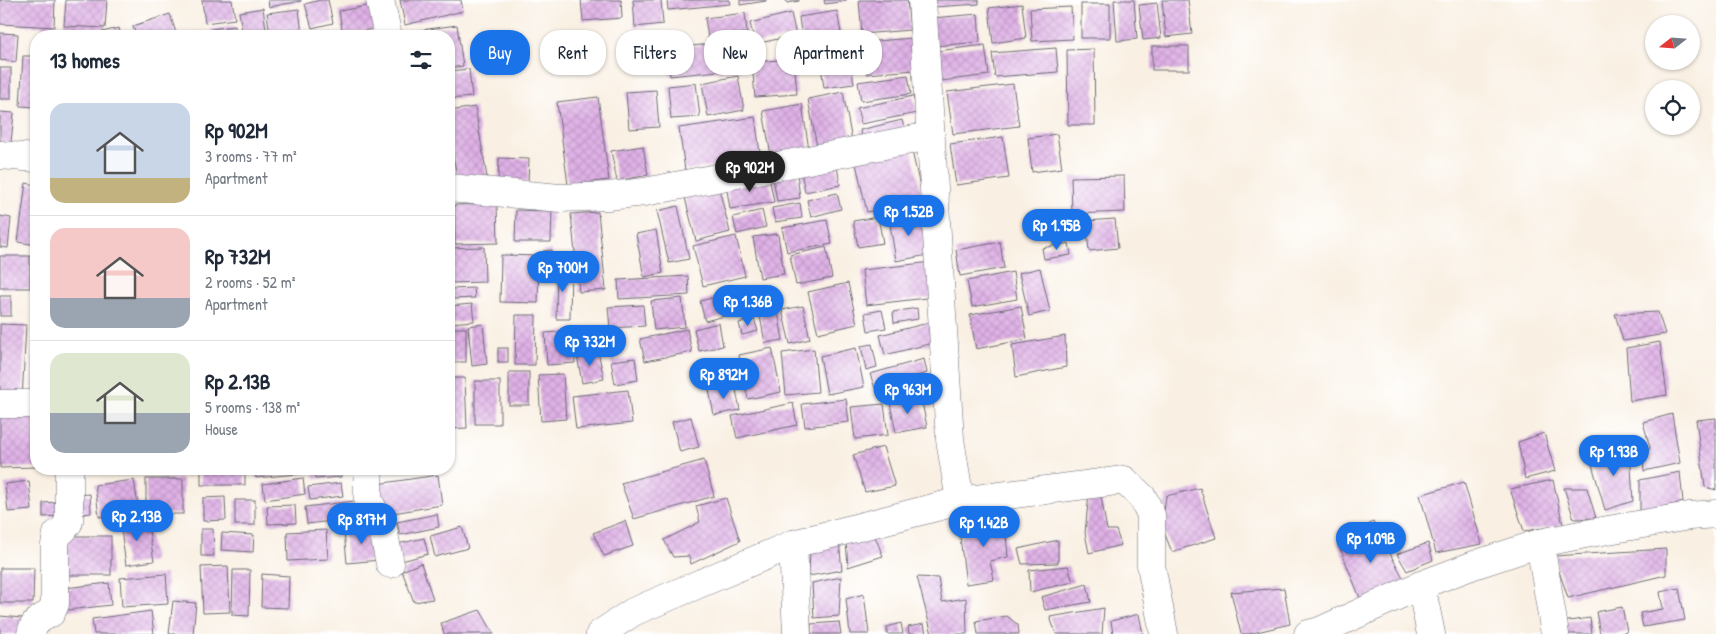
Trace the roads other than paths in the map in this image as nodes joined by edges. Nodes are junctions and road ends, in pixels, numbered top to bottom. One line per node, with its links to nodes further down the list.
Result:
1 (380, 0): 3 (street)
2 (922, 0): 4 (street)
3 (387, 30)
4 (930, 136): 7 (street); 12 (street)
5 (0, 155): 6 (street)
6 (30, 158)
7 (455, 189)
8 (0, 404): 9 (street)
9 (30, 404)
10 (69, 475): 19 (street)
11 (368, 475): 16 (street)
12 (960, 501): 15 (street); 22 (street)
13 (1716, 514): 14 (street)
14 (1540, 543): 17 (street); 25 (street)
15 (793, 544): 20 (street); 21 (street)
16 (390, 564)
17 (1421, 585): 18 (street); 24 (street)
18 (1344, 627): 23 (street)
19 (31, 634)
20 (600, 634)
21 (797, 634)
22 (1164, 634)
23 (1308, 634)
24 (1431, 634)
25 (1555, 634)

